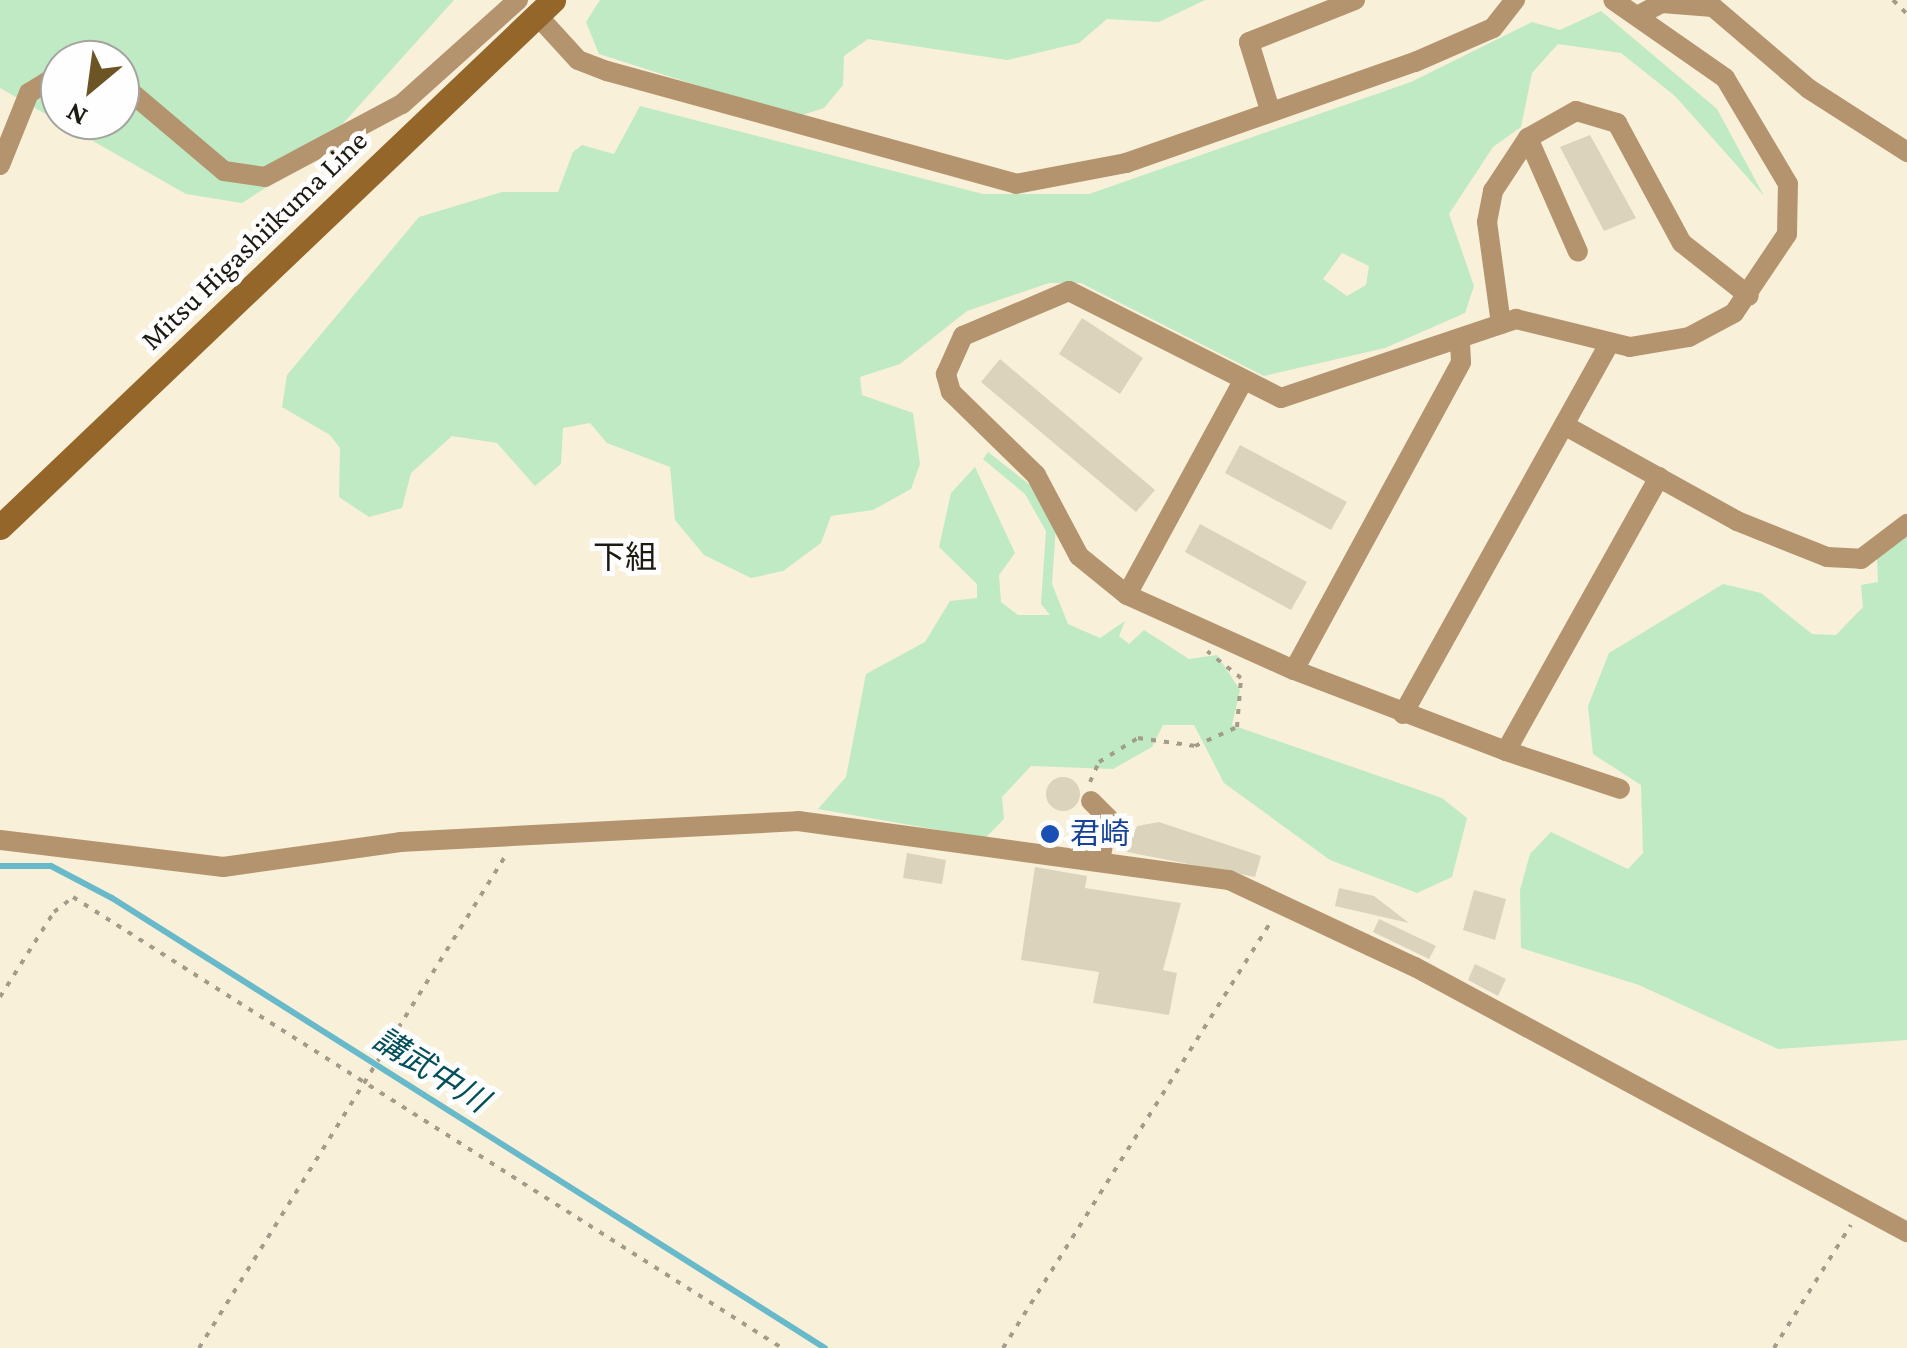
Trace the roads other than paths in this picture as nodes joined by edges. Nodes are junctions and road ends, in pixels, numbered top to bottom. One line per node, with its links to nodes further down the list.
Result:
1 (1354, 0): 8 (street)
2 (1515, 0): 8 (street)
3 (1613, 0): 5 (street)
4 (536, 5): 7 (street); 8 (street); 21 (main road, Mitsu Higashiikuma Line)
5 (1641, 14): 10 (street); 13 (street)
6 (40, 86): 11 (street)
7 (140, 101)
8 (1270, 110)
9 (1528, 138): 12 (street); 13 (street); 14 (street)
10 (1907, 152)
11 (0, 165)
12 (1578, 252)
13 (1749, 296): 16 (street)
14 (1501, 324): 15 (street); 16 (street)
15 (1460, 342): 17 (street); 23 (street)
16 (1608, 345): 18 (street)
17 (1243, 381): 22 (street); 22 (street)
18 (1564, 425): 19 (street); 24 (street)
19 (1658, 477): 20 (street); 25 (street)
20 (1907, 524)
21 (0, 527)
22 (1127, 595): 23 (street)
23 (1294, 670): 24 (street)
24 (1403, 714): 25 (street)
25 (1506, 751): 26 (street)
26 (1620, 789)
27 (1090, 801): 29 (street)
28 (0, 840): 29 (street)
29 (1100, 861): 30 (street)
30 (1907, 1232)

